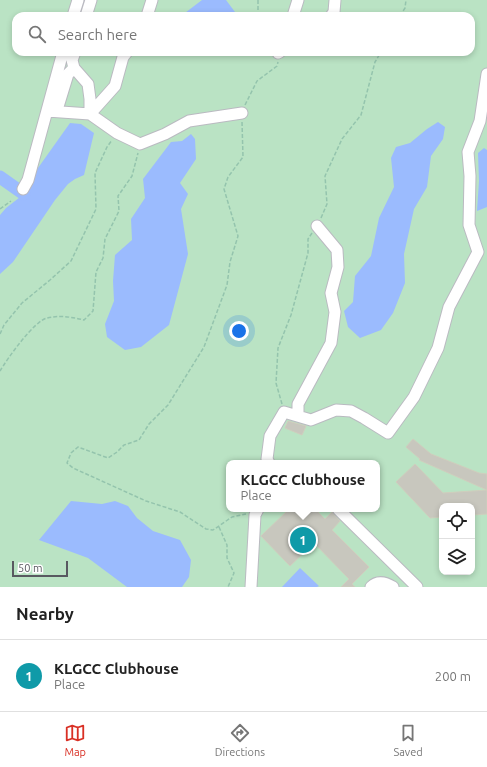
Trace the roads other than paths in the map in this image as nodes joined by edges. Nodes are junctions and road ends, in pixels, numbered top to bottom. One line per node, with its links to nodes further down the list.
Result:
1 (78, 0): 6 (lane)
2 (91, 0): 7 (lane)
3 (152, 0): 8 (lane)
4 (298, 0): 9 (lane)
5 (335, 0): 10 (lane)
6 (74, 12)
7 (87, 12)
8 (148, 12)
9 (294, 12)
10 (334, 12)
11 (62, 56): 16 (lane)
12 (74, 56): 14 (lane)
13 (124, 56): 18 (lane)
14 (74, 68): 16 (lane); 18 (lane)
15 (487, 74): 21 (lane)
16 (52, 111): 18 (lane); 19 (lane)
17 (242, 113): 18 (lane)
18 (90, 114)
19 (23, 189)
20 (317, 226): 21 (lane)
21 (298, 415): 22 (lane)
22 (268, 460)
23 (257, 512): 26 (lane)
24 (341, 512): 25 (lane)
25 (409, 584)
26 (251, 587)
27 (371, 587): 28 (lane)
28 (393, 587)

